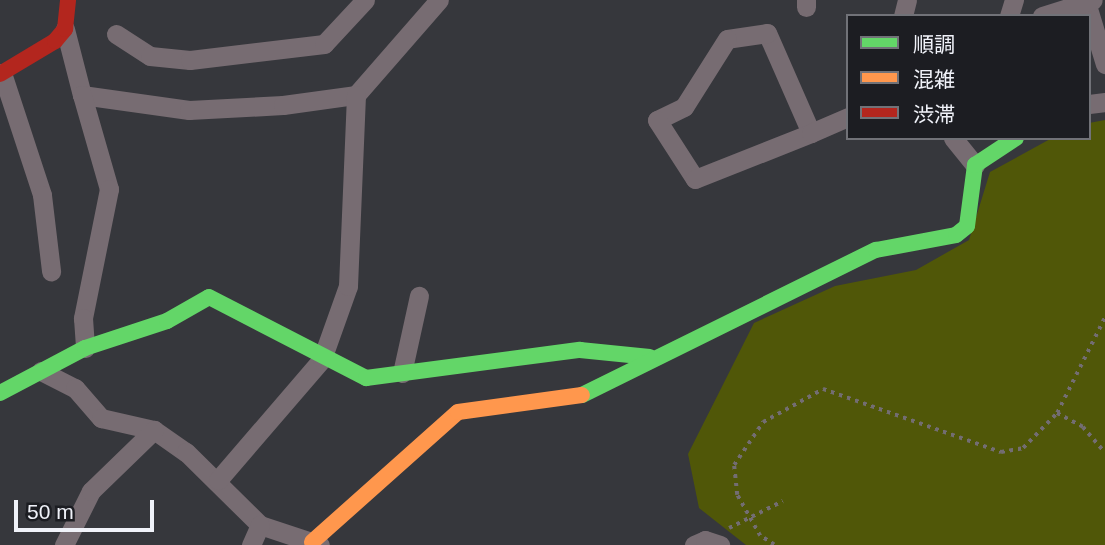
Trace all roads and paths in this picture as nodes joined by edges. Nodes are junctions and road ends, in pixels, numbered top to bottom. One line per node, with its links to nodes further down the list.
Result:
1 (68, 0): 6 (street)
2 (365, 0): 7 (street)
3 (439, 0): 11 (street)
4 (1090, 1): 5 (street); 8 (street)
5 (1048, 14)
6 (65, 29): 9 (street); 10 (street)
7 (116, 34)
8 (1105, 64)
9 (1, 74): 17 (street)
10 (82, 95): 11 (street); 20 (street)
11 (356, 95): 22 (street)
12 (846, 118): 13 (street)
13 (811, 133): 13 (street)
14 (955, 140): 16 (street)
15 (1013, 140): 16 (street)
16 (975, 165): 21 (street)
17 (51, 271)
18 (419, 296): 24 (street)
19 (1105, 317): 26 (path)
20 (85, 348): 22 (street); 23 (street)
21 (650, 356): 24 (street); 32 (street)
22 (322, 359): 24 (street); 29 (street)
23 (41, 371): 25 (street); 27 (street)
24 (402, 373)
25 (0, 393)
26 (1057, 413): 28 (path); 36 (path)
27 (155, 430): 29 (street); 34 (street)
28 (1105, 452)
29 (218, 480): 31 (street)
30 (783, 501): 33 (path)
31 (260, 525): 32 (street); 35 (street)
32 (316, 543)
33 (706, 543)
34 (64, 545)
35 (251, 545)
36 (774, 545)

